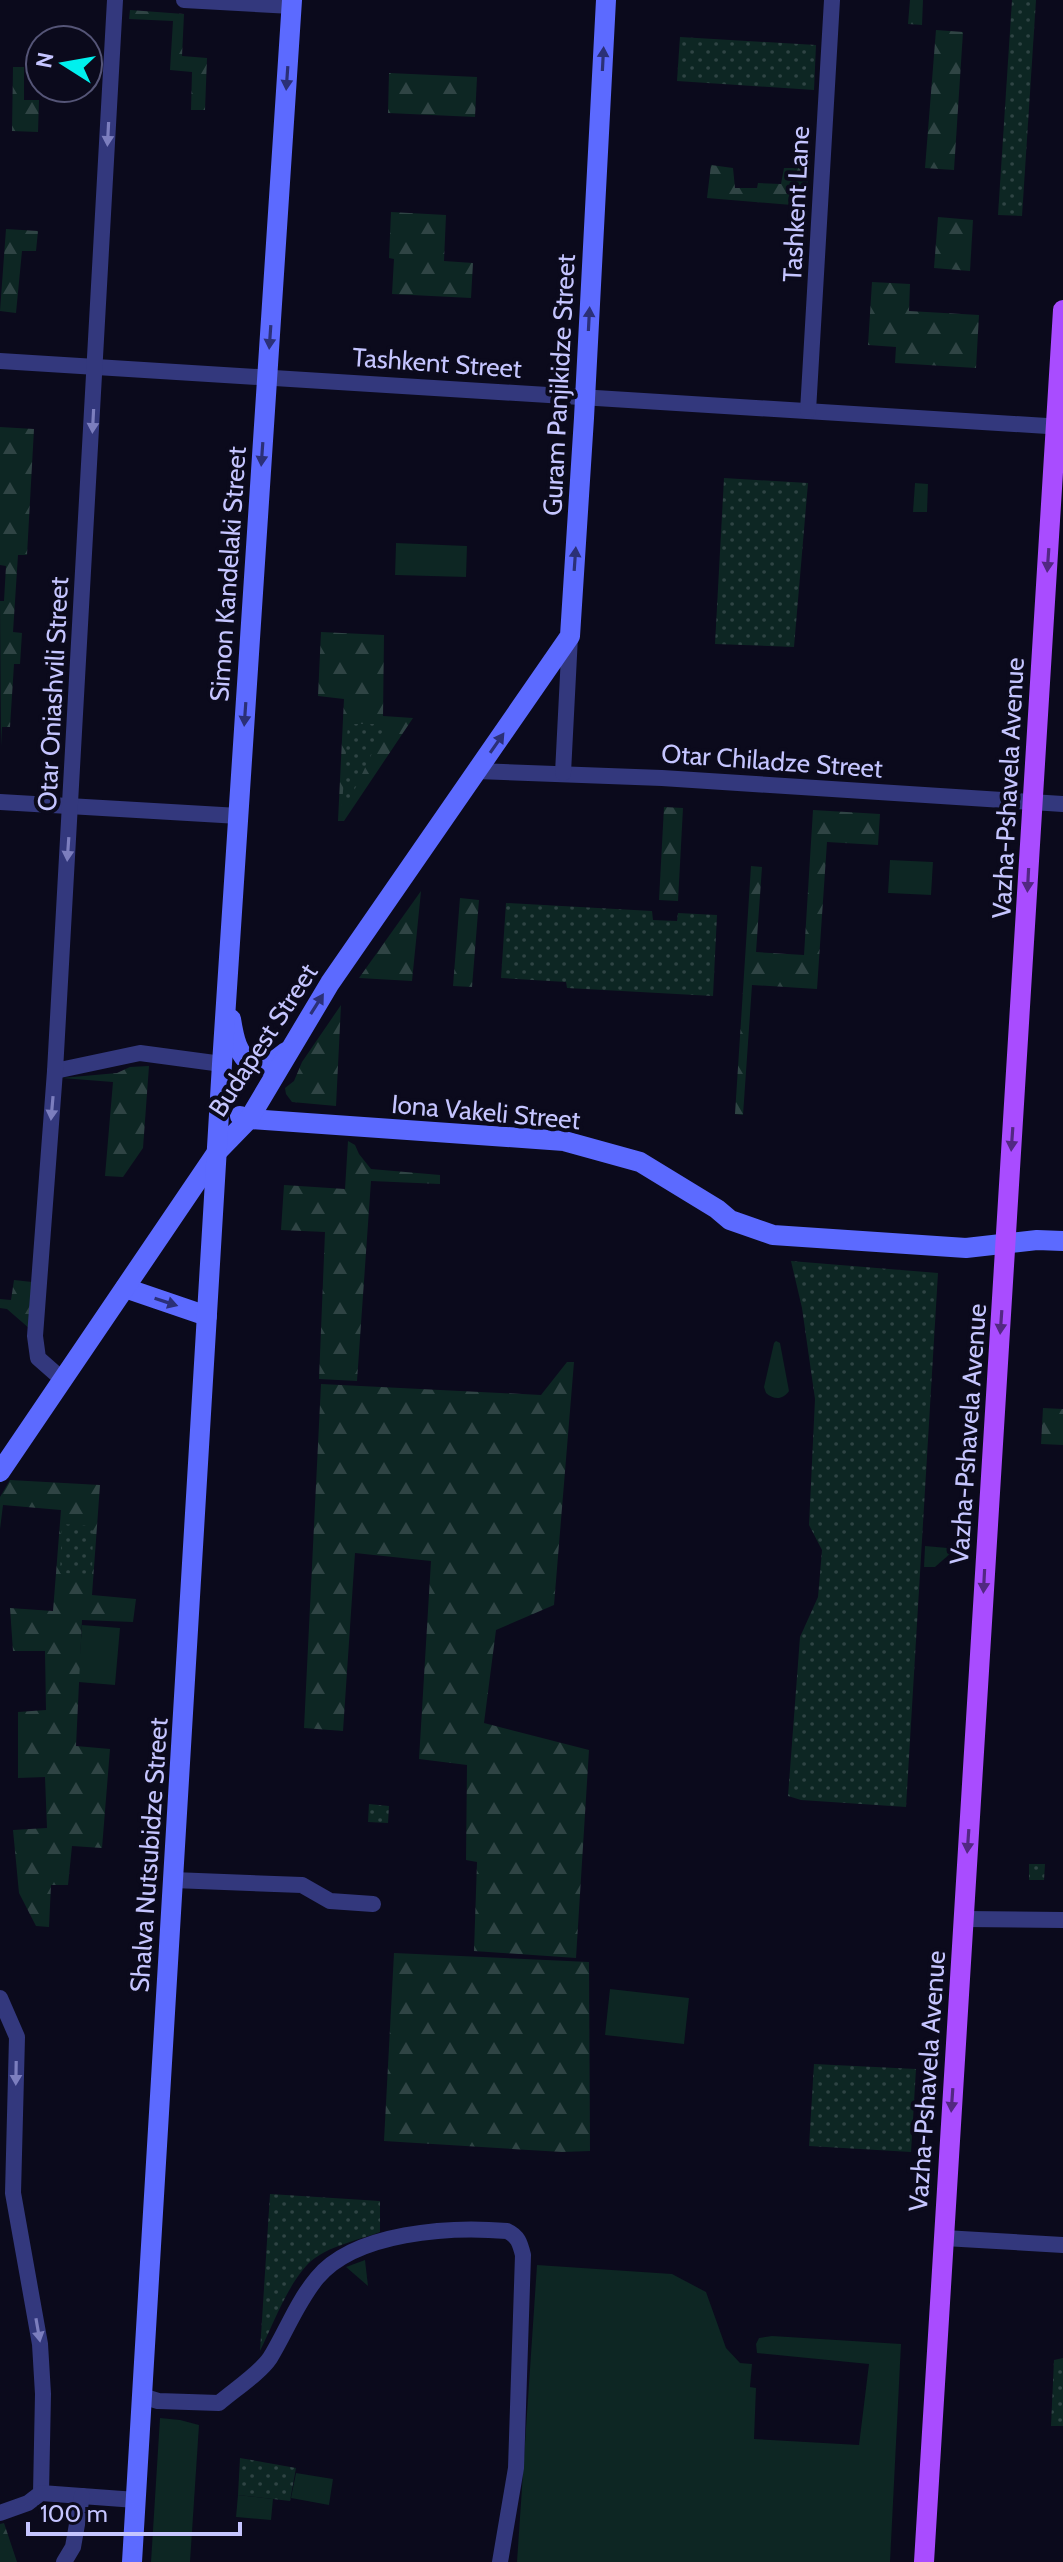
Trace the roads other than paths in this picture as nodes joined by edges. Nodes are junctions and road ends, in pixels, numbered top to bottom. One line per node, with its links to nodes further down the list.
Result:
1 (115, 0): 8 (street, Otar Oniashvili Street, one-way to 8)
2 (184, 0): 5 (street)
3 (606, 0): 10 (main road, Guram Panjikidze Street, one-way to 3)
4 (832, 0): 11 (street, Tashkent Lane)
5 (292, 3): 9 (main road, Simon Kandelaki Street, one-way to 9)
6 (1063, 310): 12 (main road, Vazha-Pshavela Avenue)
7 (0, 361): 8 (street, Tashkent Street)
8 (96, 366): 9 (street, Tashkent Street); 19 (street, Otar Oniashvili Street, one-way to 19)
9 (267, 377): 10 (street, Tashkent Street); 20 (main road, Simon Kandelaki Street, one-way to 20)
10 (585, 397): 11 (street, Tashkent Street); 13 (main road, Guram Panjikidze Street, one-way to 10)
11 (808, 411): 12 (street, Tashkent Street)
12 (1059, 427): 17 (main road, Vazha-Pshavela Avenue, one-way to 17)
13 (570, 636): 14 (main road, Budapest Street, one-way to 13); 15 (street, Guram Panjikidze Street)
14 (477, 771): 15 (street, Otar Chiladze Street); 22 (main road, Budapest Street, one-way to 14)
15 (563, 773): 17 (street, Otar Chiladze Street)
16 (0, 802): 19 (street)
17 (1033, 802): 18 (street, Otar Chiladze Street); 29 (main road, Vazha-Pshavela Avenue, one-way to 29)
18 (1063, 804)
19 (71, 807): 20 (street); 24 (street, Otar Oniashvili Street, one-way to 24)
20 (239, 816): 21 (main road, Simon Kandelaki Street)
21 (227, 995): 22 (main road); 23 (main road, Simon Kandelaki Street)
22 (290, 1049): 26 (main road, Budapest Street)
23 (222, 1064): 24 (street); 25 (main road, Simon Kandelaki Street)
24 (55, 1071): 32 (street, Otar Oniashvili Street, one-way to 32)
25 (220, 1109): 26 (main road, Iona Vakeli Street); 27 (main road, Simon Kandelaki Street)
26 (249, 1119): 27 (main road, Budapest Street); 29 (main road, Iona Vakeli Street)
27 (217, 1152): 30 (main road, Budapest Street); 31 (main road, Shalva Nutsubidze Street)
28 (1063, 1241): 29 (main road, Iona Vakeli Street)
29 (1006, 1244): 36 (main road, Vazha-Pshavela Avenue, one-way to 36)
30 (125, 1288): 31 (main road, one-way to 31); 32 (main road, Budapest Street)
31 (207, 1316): 34 (main road, Shalva Nutsubidze Street)
32 (63, 1380): 33 (main road, Budapest Street)
33 (0, 1472)
34 (173, 1880): 35 (street); 41 (main road, Shalva Nutsubidze Street)
35 (373, 1904)
36 (964, 1919): 37 (street); 39 (main road, Vazha-Pshavela Avenue, one-way to 39)
37 (1063, 1920)
38 (0, 1998): 42 (street, one-way to 42)
39 (944, 2238): 40 (street); 49 (main road, Vazha-Pshavela Avenue)
40 (1063, 2245)
41 (142, 2396): 44 (main road, Shalva Nutsubidze Street); 48 (street)
42 (41, 2493): 43 (street); 45 (street)
43 (82, 2496): 44 (street); 46 (street)
44 (136, 2500): 47 (main road, Shalva Nutsubidze Street)
45 (0, 2513)
46 (64, 2562)
47 (132, 2562)
48 (500, 2562)
49 (924, 2562)

